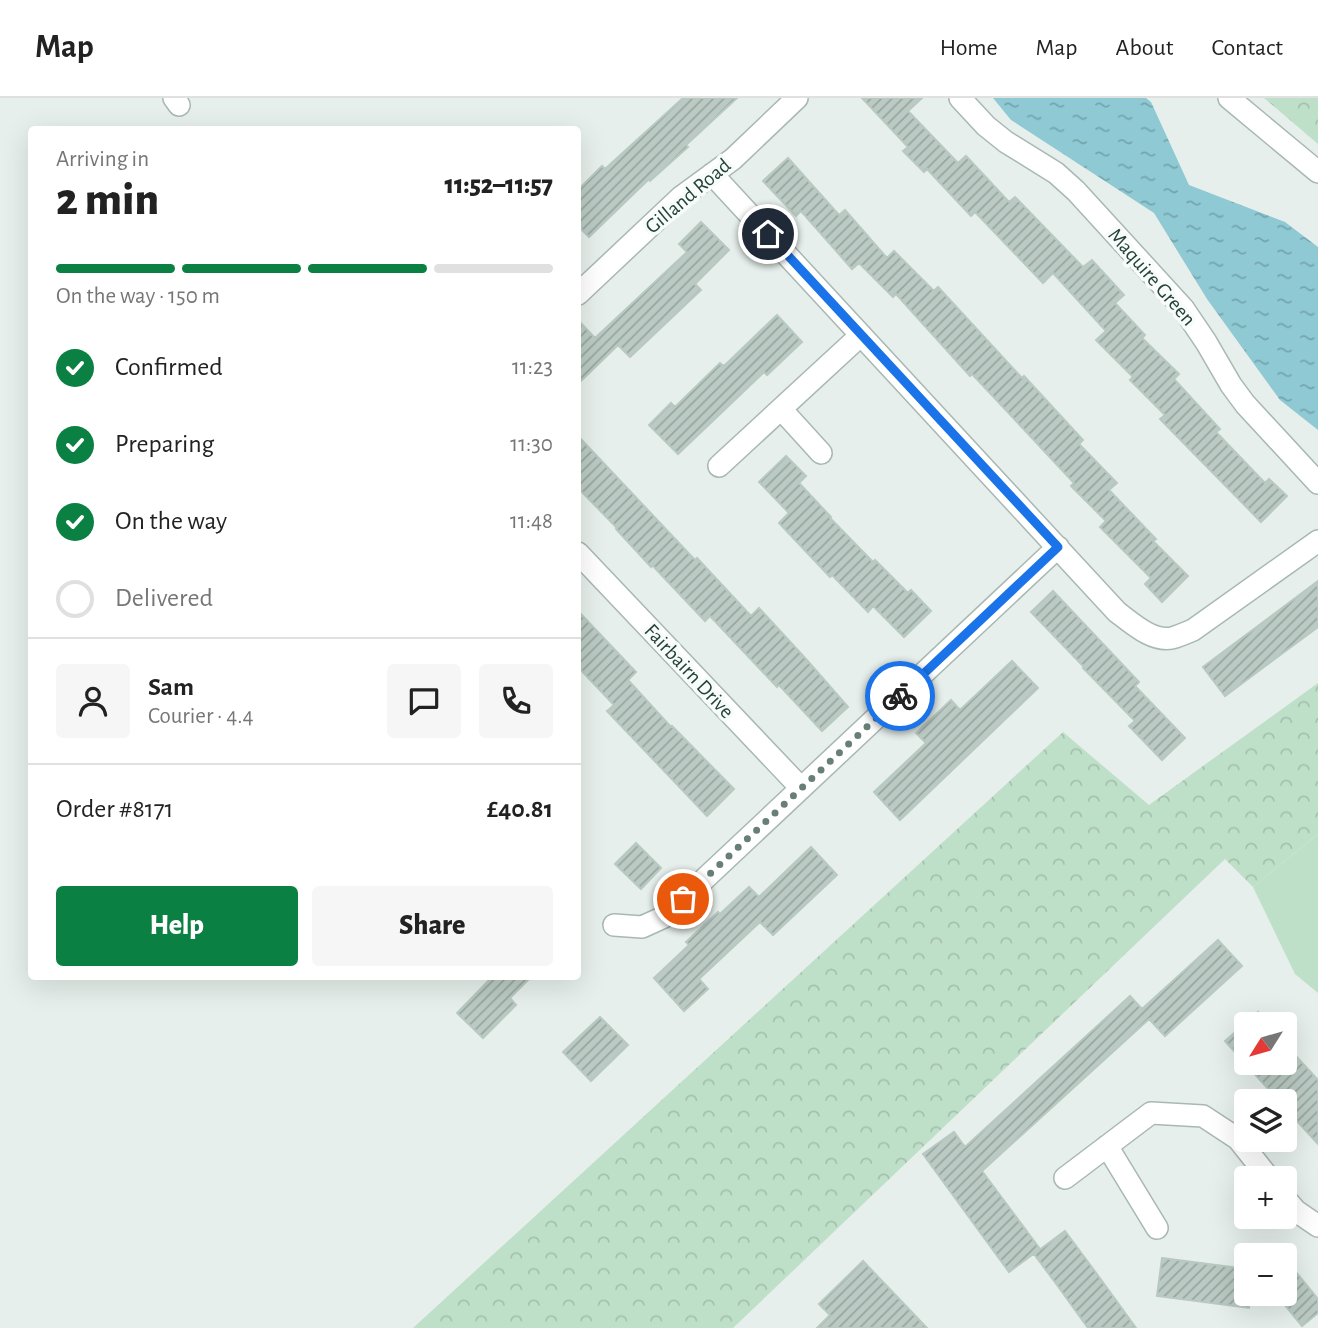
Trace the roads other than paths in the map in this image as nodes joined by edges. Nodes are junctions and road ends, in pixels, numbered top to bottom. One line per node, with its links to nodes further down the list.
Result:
1 (797, 98): 5 (street, Gilland Road)
2 (960, 98): 11 (street, Maquire Green)
3 (1229, 98): 4 (street)
4 (1318, 172)
5 (712, 174): 6 (street, Gilland Road); 7 (street)
6 (581, 291)
7 (861, 335): 8 (street); 13 (street)
8 (781, 409): 9 (street); 10 (street)
9 (821, 453)
10 (719, 466)
11 (1318, 483)
12 (1318, 541): 13 (street)
13 (1058, 547): 15 (street)
14 (581, 556): 15 (street, Fairbairn Drive)
15 (801, 789): 16 (street)
16 (614, 925)
17 (1107, 1146): 18 (street); 19 (street); 22 (street)
18 (1259, 1166)
19 (1065, 1178)
20 (1297, 1212): 21 (street)
21 (1318, 1226)
22 (1157, 1228)

